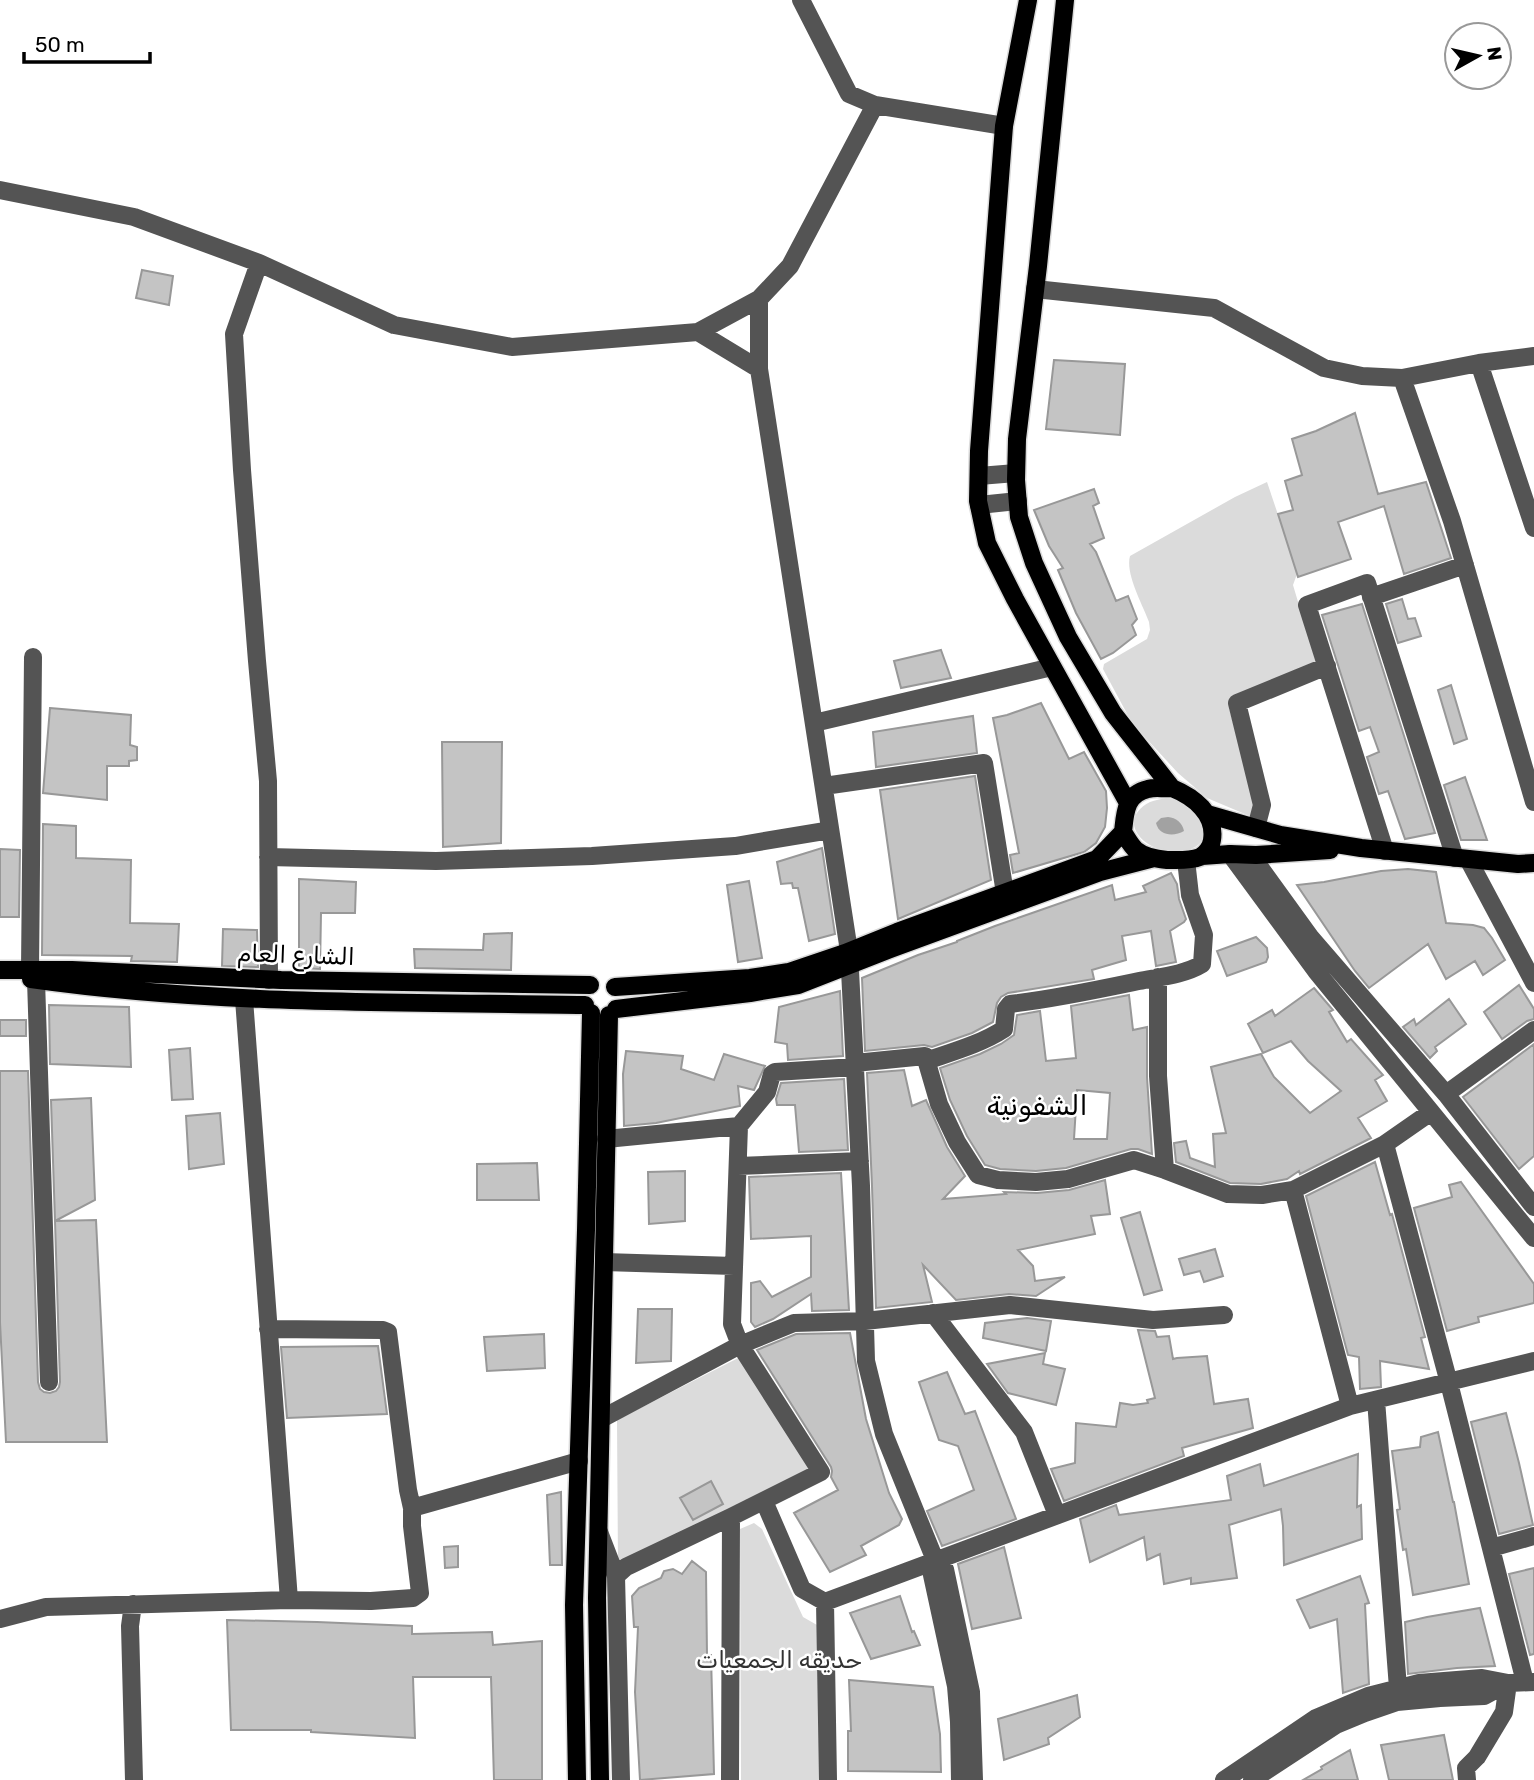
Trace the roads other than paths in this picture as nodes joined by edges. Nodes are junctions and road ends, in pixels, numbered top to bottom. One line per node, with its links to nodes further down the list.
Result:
1 (801, 0): 4 (street)
2 (1028, 0): 5 (main road)
3 (1065, 0): 8 (main road)
4 (876, 105): 5 (street); 9 (street)
5 (1004, 127): 16 (main road)
6 (0, 190): 7 (street)
7 (260, 263): 10 (street); 38 (street)
8 (1035, 289): 14 (street); 15 (main road)
9 (759, 299): 10 (street); 13 (street)
10 (698, 332): 13 (street)
11 (1534, 356): 12 (street)
12 (1479, 363): 14 (street); 19 (street)
13 (759, 369): 25 (street)
14 (1402, 378): 20 (street)
15 (1016, 473): 16 (street); 17 (main road)
16 (979, 476): 18 (main road)
17 (1017, 501): 18 (street); 27 (main road)
18 (979, 506): 23 (main road)
19 (1534, 528)
20 (1465, 565): 21 (street); 28 (street)
21 (1371, 597): 24 (street); 41 (street)
22 (33, 657): 46 (street)
23 (1052, 667): 25 (street); 29 (main road)
24 (1327, 667): 31 (street); 35 (street)
25 (814, 723): 26 (street)
26 (824, 786): 32 (street); 43 (street)
27 (1172, 788): 29 (main road); 30 (main road)
28 (1534, 802)
29 (1128, 803): 33 (main road)
30 (1207, 814): 31 (main road); 40 (main road)
31 (1256, 828): 34 (main road)
32 (830, 831): 38 (street); 44 (street)
33 (1123, 832): 39 (main road); 43 (main road)
34 (1361, 848): 35 (main road); 37 (main road)
35 (1385, 851): 41 (main road)
36 (1230, 854): 37 (main road); 40 (main road); 58 (street)
37 (1251, 855): 57 (street)
38 (268, 857): 48 (street)
39 (1154, 858): 40 (main road); 44 (main road)
40 (1194, 858): 47 (street)
41 (1462, 859): 42 (main road); 49 (street)
42 (1529, 867)
43 (1005, 892): 44 (main road)
44 (849, 958): 51 (main road); 53 (main road, الشارع العام); 56 (street)
45 (0, 972): 46 (main road, الشارع العام)
46 (33, 975): 48 (main road, الشارع العام); 52 (main road, الشارع العام); 76 (street)
47 (1157, 977): 55 (street); 64 (street)
48 (269, 979): 50 (main road, الشارع العام)
49 (1534, 983)
50 (590, 985): 51 (main road); 53 (main road)
51 (615, 987): 53 (main road)
52 (244, 999): 53 (main road, الشارع العام); 73 (street)
53 (600, 1010): 60 (main road); 81 (main road)
54 (1534, 1030): 57 (street)
55 (926, 1061): 56 (street); 64 (street)
56 (855, 1065): 59 (street); 62 (street)
57 (1446, 1094): 66 (street)
58 (1432, 1112): 61 (street); 67 (street)
59 (739, 1126): 60 (street); 63 (street)
60 (606, 1139): 68 (main road)
61 (1385, 1144): 65 (street); 77 (street)
62 (860, 1161): 63 (street); 72 (street)
63 (737, 1166): 69 (street)
64 (1166, 1170): 65 (street)
65 (1293, 1190): 79 (street)
66 (1534, 1207)
67 (1534, 1238)
68 (604, 1262): 69 (street); 80 (main road)
69 (734, 1266): 74 (street)
70 (933, 1313): 71 (street); 72 (street); 84 (street)
71 (1224, 1315)
72 (865, 1321): 74 (street); 89 (street)
73 (268, 1329): 83 (street); 91 (street)
74 (740, 1345): 80 (street); 82 (street)
75 (1534, 1362): 77 (street)
76 (49, 1382)
77 (1449, 1383): 78 (street); 88 (street)
78 (1376, 1400): 79 (street); 96 (street)
79 (1350, 1406): 84 (street)
80 (601, 1419): 86 (main road)
81 (579, 1461): 83 (street); 98 (main road)
82 (764, 1501): 85 (street); 92 (street)
83 (412, 1508): 91 (street)
84 (1057, 1515): 89 (street)
85 (731, 1517): 90 (street); 101 (street)
86 (599, 1532): 90 (street); 99 (main road)
87 (1534, 1536): 88 (street)
88 (1491, 1548): 95 (street)
89 (935, 1560): 92 (street); 103 (street); 104 (street)
90 (616, 1576): 100 (street)
91 (289, 1600): 93 (street)
92 (825, 1602): 102 (street)
93 (133, 1604): 94 (street); 97 (street)
94 (0, 1619)
95 (1522, 1682): 96 (street); 106 (street); 107 (street)
96 (1398, 1688): 105 (street)
97 (134, 1780)
98 (576, 1780)
99 (600, 1780)
100 (621, 1780)
101 (730, 1780)
102 (828, 1780)
103 (960, 1780)
104 (974, 1780)
105 (1224, 1780)
106 (1252, 1780)
107 (1468, 1780)

